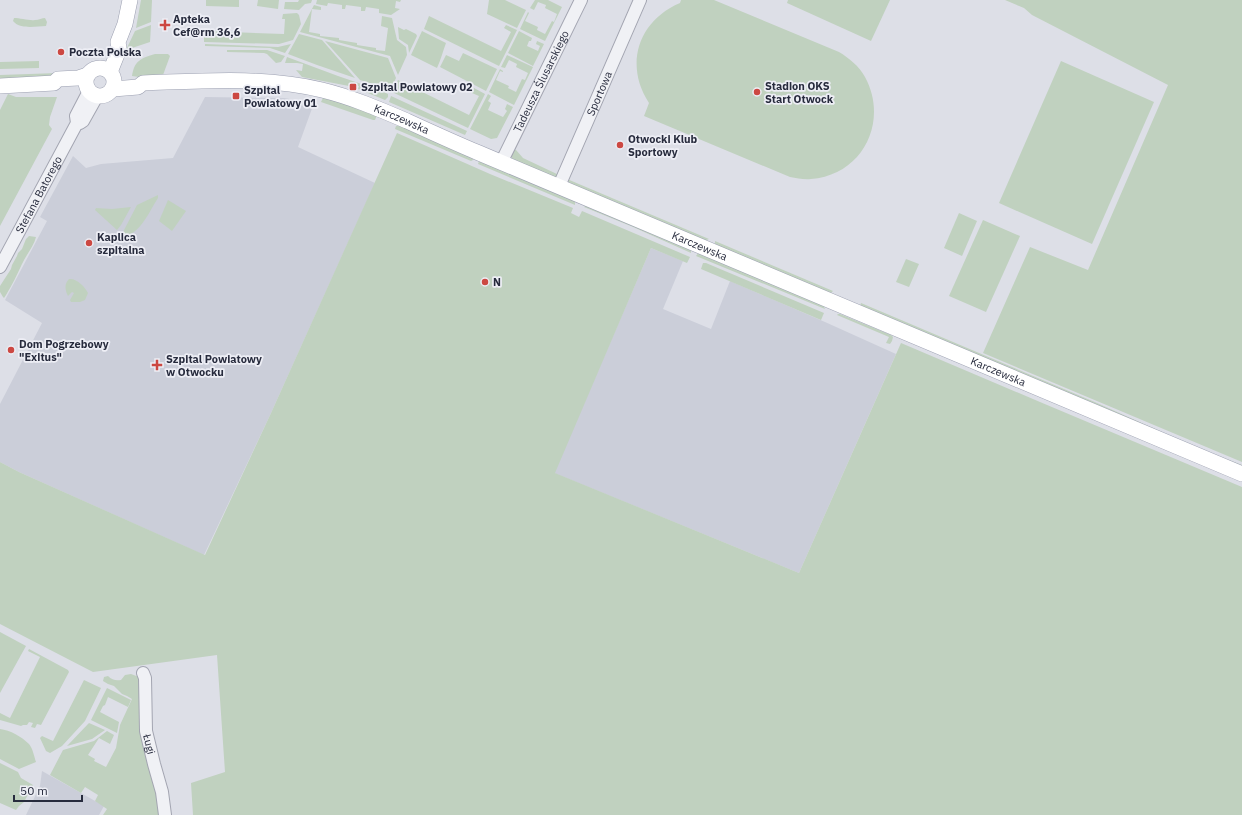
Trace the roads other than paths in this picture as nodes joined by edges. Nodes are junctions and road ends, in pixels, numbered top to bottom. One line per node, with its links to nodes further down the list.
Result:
1 (130, 0): 4 (main road)
2 (581, 0): 7 (street, Tadeusza Ślusarskiego)
3 (640, 0): 8 (street, Sportowa)
4 (109, 76): 6 (main road); 6 (main road); 7 (main road, Karczewska)
5 (0, 86): 6 (main road)
6 (90, 88): 9 (street, Stefana Batorego)
7 (501, 162): 8 (main road, Karczewska)
8 (559, 186): 10 (main road, Karczewska)
9 (0, 267)
10 (1242, 474)
11 (143, 673): 12 (street, Ługi)
12 (165, 815)

